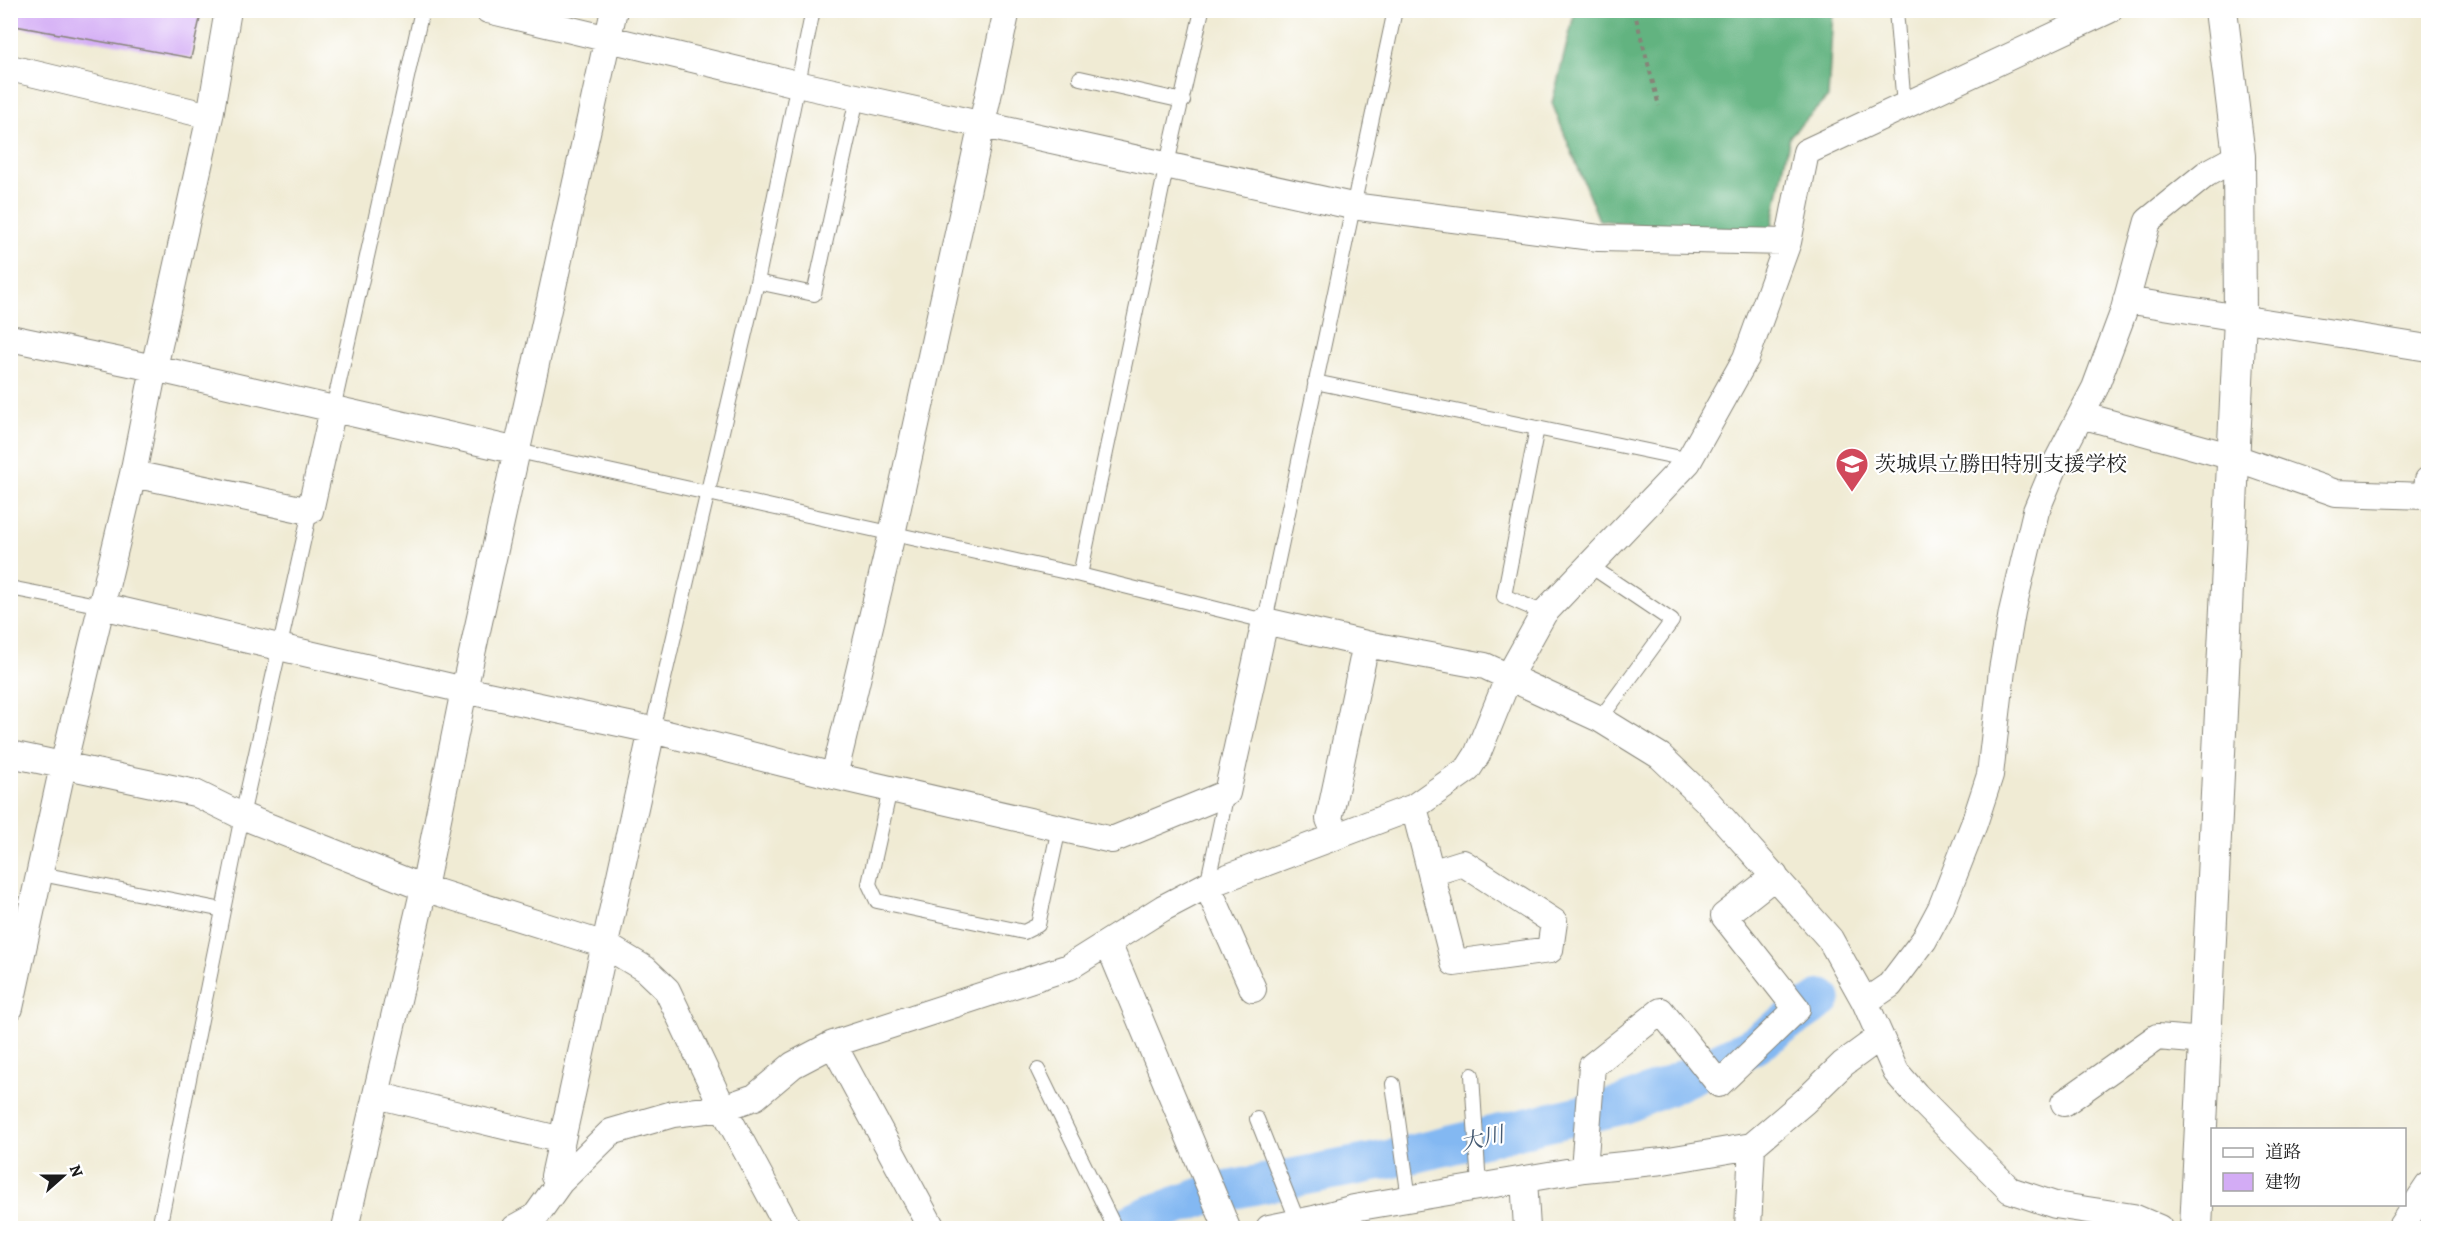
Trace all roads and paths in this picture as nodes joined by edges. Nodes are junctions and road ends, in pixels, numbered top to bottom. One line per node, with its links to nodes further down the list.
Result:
1 (228, 10): 21 (street)
2 (422, 10): 34 (lane)
3 (488, 10): 13 (street)
4 (614, 10): 13 (street)
5 (813, 10): 16 (lane)
6 (1007, 10): 22 (street)
7 (1202, 10): 18 (lane)
8 (1395, 10): 25 (lane)
9 (1634, 10): 19 (path)
10 (1896, 10): 20 (lane)
11 (2109, 10): 20 (street)
12 (2221, 10): 23 (street)
13 (608, 38): 16 (street); 37 (street)
14 (10, 68): 21 (street)
15 (1080, 78): 18 (lane)
16 (796, 84): 17 (street); 27 (lane)
17 (857, 98): 22 (street); 27 (lane)
18 (1183, 101): 24 (lane)
19 (1659, 106)
20 (1904, 106): 26 (street)
21 (210, 116): 32 (street)
22 (981, 124): 24 (street); 44 (street)
23 (2239, 156): 28 (street); 29 (street)
24 (1167, 164): 25 (street); 46 (lane)
25 (1352, 206): 26 (street); 33 (lane)
26 (1788, 242): 39 (street)
27 (757, 282): 42 (lane)
28 (2126, 300): 29 (street); 35 (street)
29 (2240, 319): 31 (street); 38 (street)
30 (10, 338): 32 (street)
31 (2428, 348)
32 (154, 368): 34 (street); 40 (street)
33 (1315, 382): 36 (lane); 50 (lane)
34 (333, 409): 37 (street); 43 (street)
35 (2081, 416): 38 (street); 75 (street)
36 (1537, 428): 39 (lane); 49 (lane)
37 (518, 451): 42 (lane); 54 (street)
38 (2233, 457): 41 (street); 78 (street)
39 (1688, 462): 45 (street)
40 (133, 474): 43 (street); 48 (street)
41 (2428, 480)
42 (708, 493): 44 (lane); 56 (lane)
43 (310, 511): 52 (lane)
44 (892, 534): 46 (lane); 59 (street)
45 (1589, 565): 49 (street); 55 (lane)
46 (1080, 575): 50 (lane)
47 (10, 588): 48 (lane)
48 (102, 606): 52 (street); 58 (street)
49 (1544, 613): 53 (street)
50 (1265, 621): 51 (street); 61 (street)
51 (1366, 645): 53 (street); 65 (street)
52 (280, 646): 54 (street); 63 (lane)
53 (1509, 676): 55 (street); 62 (street)
54 (464, 690): 56 (street); 70 (street)
55 (1600, 719): 68 (street)
56 (651, 730): 59 (street); 73 (street)
57 (10, 754): 58 (street)
58 (63, 766): 63 (street); 67 (street)
59 (834, 776): 60 (street)
60 (890, 789): 64 (street); 64 (lane)
61 (1227, 793): 64 (street); 69 (lane)
62 (1414, 807): 65 (street); 66 (street)
63 (242, 816): 70 (street); 71 (lane)
64 (1059, 828)
65 (1336, 836): 69 (street)
66 (1431, 873): 66 (street)
67 (41, 874): 71 (lane); 76 (street)
68 (1775, 876): 75 (street); 89 (street)
69 (1206, 885): 72 (street); 74 (street)
70 (424, 888): 73 (street); 83 (street)
71 (223, 910): 98 (lane)
72 (1108, 943): 79 (street); 103 (street)
73 (605, 945): 85 (street); 87 (street)
74 (1253, 989)
75 (1865, 1002): 77 (street)
76 (10, 1008)
77 (1880, 1037): 88 (street); 107 (street)
78 (2205, 1041): 84 (street); 108 (street)
79 (833, 1044): 85 (street); 101 (street)
80 (1038, 1070): 102 (lane)
81 (1472, 1075): 93 (lane)
82 (1393, 1084): 94 (lane)
83 (376, 1095): 87 (street); 99 (street)
84 (2064, 1102)
85 (723, 1108): 91 (street); 100 (street)
86 (1257, 1119): 95 (lane)
87 (562, 1140): 91 (street)
88 (1752, 1146): 89 (street); 106 (street)
89 (1584, 1169): 90 (street)
90 (1524, 1179): 93 (street); 105 (street)
91 (560, 1182): 96 (street)
92 (2428, 1186): 97 (street)
93 (1479, 1187): 94 (street)
94 (1409, 1199): 95 (street)
95 (1309, 1223): 104 (street)
96 (531, 1225)
97 (2407, 1226)
98 (159, 1228)
99 (345, 1228)
100 (788, 1228)
101 (932, 1228)
102 (1115, 1228)
103 (1227, 1228)
104 (1269, 1228)
105 (1527, 1228)
106 (1748, 1228)
107 (2159, 1228)
108 (2196, 1228)

